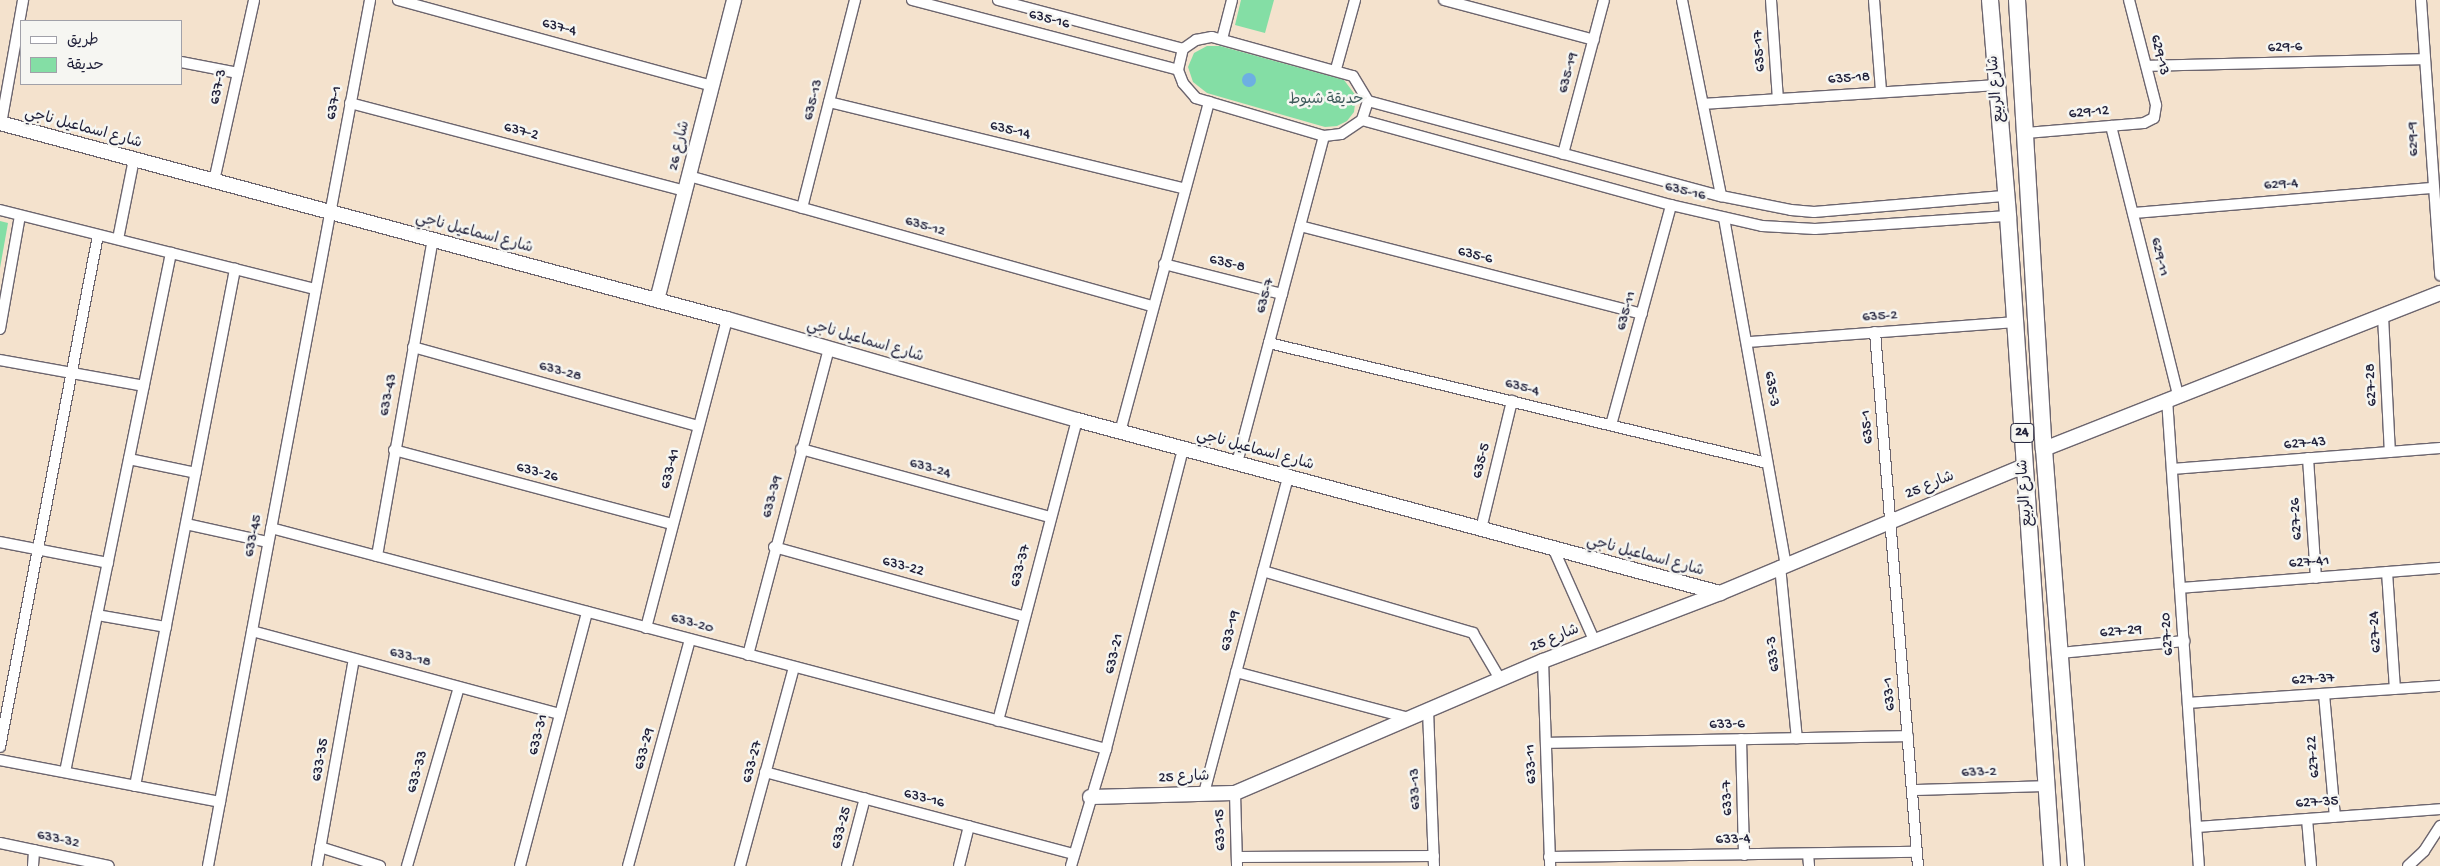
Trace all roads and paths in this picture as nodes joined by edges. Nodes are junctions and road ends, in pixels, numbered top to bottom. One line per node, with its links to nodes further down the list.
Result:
1 (23, 0): 21 (street)
2 (254, 0): 32 (street, 637-3)
3 (370, 0): 40 (street, 637-1)
4 (398, 0): 34 (street, 637-4)
5 (734, 0): 34 (street, شارع 26)
6 (855, 0): 38 (street, 635-13)
7 (912, 0): 30 (street, 635-16)
8 (998, 0): 26 (street, 635-16)
9 (1232, 0): 24 (street)
10 (1355, 0): 31 (street)
11 (1444, 0): 25 (street)
12 (1604, 0): 25 (street, 635-19)
13 (1682, 0): 41 (street)
14 (1771, 0): 36 (street, 635-17)
15 (1874, 0): 35 (street)
16 (1990, 0): 22 (main road, شارع الربيع / 24)
17 (2002, 0): 18 (main road)
18 (2017, 0): 42 (main road, شارع الربيع / 24)
19 (2130, 0): 29 (street, 629-13)
20 (2421, 0): 27 (street, 629-9)
21 (21, 20)
22 (1992, 24): 33 (main road, شارع الربيع / 24); 42 (main road)
23 (20, 30): 45 (street)
24 (1222, 39): 26 (street); 31 (street)
25 (1594, 40): 49 (street, 635-19)
26 (1184, 49): 30 (street)
27 (2424, 59): 29 (street, 629-6); 53 (street, 629-9)
28 (182, 62): 32 (street)
29 (2147, 66): 43 (street, 629-13)
30 (1178, 70): 39 (street)
31 (1336, 70): 37 (street)
32 (238, 73): 52 (street, 637-3)
33 (1996, 85): 35 (street, 635-18); 57 (main road, شارع الربيع / 24)
34 (712, 86): 51 (street, شارع 26)
35 (1881, 92): 36 (street, 635-18)
36 (1778, 99): 41 (street, 635-18)
37 (1368, 101): 44 (street); 49 (street, 635-16)
38 (829, 102): 54 (street, 635-14); 59 (street, 635-13)
39 (1209, 102): 48 (street); 54 (street)
40 (350, 103): 55 (street, 637-2); 61 (street, 637-1)
41 (1703, 104): 56 (street)
42 (2025, 116): 47 (main road, شارع الربيع / 24)
43 (2154, 118): 46 (street, 629-12)
44 (1362, 120): 48 (street); 58 (street, 635-16)
45 (0, 124): 50 (street, شارع اسماعيل ناجي)
46 (2111, 126): 47 (street, 629-12); 62 (street, 629-11)
47 (2026, 133): 100 (main road, شارع الربيع / 24)
48 (1324, 136): 66 (street, 635-7)
49 (1564, 154): 56 (street, 635-16)
50 (134, 159): 52 (street, شارع اسماعيل ناجي); 68 (street)
51 (688, 176): 55 (street, شارع 26); 59 (street, 635-12)
52 (214, 181): 61 (street, شارع اسماعيل ناجي)
53 (2432, 188): 62 (street, 629-4); 73 (street, 629-9)
54 (1184, 189): 71 (street)
55 (685, 191): 77 (street, شارع 26)
56 (1721, 196): 57 (street, 635-16)
57 (2006, 196): 64 (main road, شارع الربيع / 24)
58 (1671, 204): 65 (street, 635-16); 79 (street, 635-11)
59 (802, 208): 78 (street, 635-12)
60 (0, 210): 63 (street)
61 (330, 212): 69 (street, شارع اسماعيل ناجي); 74 (street, 633-45)
62 (2133, 213): 92 (street, 629-11)
63 (20, 216): 67 (street); 83 (street)
64 (2008, 216): 65 (street, 635-16); 82 (main road, شارع الربيع / 24)
65 (1724, 218): 85 (street, 635-3)
66 (1300, 226): 75 (street, 635-7); 79 (street, 635-6)
67 (98, 234): 68 (street); 90 (street)
68 (118, 240): 70 (street)
69 (433, 240): 77 (street, شارع اسماعيل ناجي); 87 (street, 633-43)
70 (171, 253): 72 (street); 91 (street)
71 (1164, 264): 75 (street, 635-8); 78 (street)
72 (235, 268): 74 (street); 110 (street)
73 (2440, 275)
74 (315, 289): 116 (street, 633-45)
75 (1282, 294): 86 (street, 635-7)
76 (2440, 294): 80 (street)
77 (657, 300): 81 (street, شارع اسماعيل ناجي)
78 (1152, 306): 97 (street)
79 (1642, 314): 95 (street, 635-11)
80 (2383, 316): 92 (street); 103 (street, 627-28)
81 (727, 318): 88 (street, شارع اسماعيل ناجي); 96 (street, 633-41)
82 (2014, 322): 84 (street, 635-2); 108 (main road, شارع الربيع / 24)
83 (0, 329)
84 (1875, 332): 85 (street, 635-2); 113 (street, 635-1)
85 (1749, 342): 107 (street, 635-3)
86 (1269, 343): 93 (street, 635-4); 106 (street, 635-7)
87 (413, 347): 96 (street, 633-28); 101 (street, 633-43)
88 (829, 349): 94 (street, شارع اسماعيل ناجي); 102 (street, 633-39)
89 (0, 360): 90 (street)
90 (71, 374): 91 (street); 123 (street)
91 (144, 386): 105 (street)
92 (2172, 397): 100 (street); 109 (street, 627-20)
93 (1512, 401): 95 (street, 635-4); 117 (street, 635-5)
94 (1077, 420): 97 (street, شارع اسماعيل ناجي); 112 (street, 633-37)
95 (1611, 425): 107 (street, 635-4)
96 (698, 426): 115 (street, 633-41)
97 (1120, 432): 99 (street, شارع اسماعيل ناجي)
98 (2440, 448): 103 (street, 627-43)
99 (1183, 449): 106 (street, شارع اسماعيل ناجي); 166 (street, 633-21)
100 (2044, 449): 118 (main road, شارع الربيع / 24)
101 (394, 450): 115 (street, 633-26); 125 (street, 633-43)
102 (801, 450): 112 (street, 633-24); 122 (street, 633-39)
103 (2390, 452): 104 (street, 627-43)
104 (2308, 458): 109 (street, 627-43); 133 (street, 627-26)
105 (129, 459): 110 (street); 126 (street)
106 (1237, 463): 111 (street, شارع اسماعيل ناجي)
107 (1767, 463): 127 (street, 635-3)
108 (2024, 466): 113 (street, شارع 25); 119 (main road, شارع الربيع / 24)
109 (2172, 469): 134 (street, 627-20)
110 (196, 473): 114 (street)
111 (1288, 477): 117 (street, شارع اسماعيل ناجي); 129 (street, 633-19)
112 (1050, 517): 138 (street, 633-37)
113 (1890, 520): 127 (street, شارع 25); 161 (street, 633-1)
114 (186, 524): 121 (street); 139 (street)
115 (672, 524): 140 (street, 633-41)
116 (271, 528): 121 (street, 633-45); 125 (street, 633-20)
117 (1481, 528): 124 (street, شارع اسماعيل ناجي)
118 (2051, 530): 119 (main road); 130 (main road, شارع الربيع / 24)
119 (2029, 533): 132 (main road, شارع الربيع / 24)
120 (0, 542): 123 (street)
121 (268, 542): 141 (street, 633-45)
122 (774, 547): 138 (street, 633-22); 146 (street, 633-39)
123 (38, 549): 126 (street); 165 (street)
124 (1554, 550): 135 (street, شارع اسماعيل ناجي); 143 (street)
125 (377, 556): 136 (street, 633-20)
126 (108, 563): 137 (street)
127 (1783, 565): 135 (street, شارع 25); 162 (street, 633-3)
128 (2440, 568): 131 (street, 627-41)
129 (1263, 571): 150 (street, 633-19); 151 (street)
130 (2054, 571): 132 (main road); 145 (main road, شارع الربيع / 24)
131 (2387, 572): 133 (street, 627-41); 154 (street, 627-24)
132 (2032, 574): 171 (main road, شارع الربيع / 24)
133 (2316, 578): 134 (street, 627-41)
134 (2180, 588): 144 (street, 627-20)
135 (1720, 593): 143 (street, شارع 25)
136 (587, 612): 140 (street, 633-20); 158 (street, 633-31)
137 (98, 615): 139 (street); 168 (street)
138 (1023, 616): 160 (street, 633-37)
139 (166, 627): 170 (street)
140 (646, 628): 142 (street, 633-20)
141 (252, 631): 147 (street, 633-18); 177 (street, 633-45)
142 (690, 639): 146 (street, 633-20); 202 (street, 633-29)
143 (1594, 640): 148 (street, شارع 25)
144 (2184, 641): 145 (street, 627-29); 156 (street, 627-20)
145 (2060, 653): 210 (main road, شارع الربيع / 24)
146 (748, 655): 149 (street, 633-20)
147 (354, 659): 153 (street, 633-18); 185 (street, 633-35)
148 (1543, 661): 151 (street, شارع 25); 164 (street, 633-11)
149 (794, 667): 160 (street, 633-20); 169 (street, 633-27)
150 (1236, 672): 159 (street); 174 (street, 633-19)
151 (1500, 679): 157 (street, شارع 25)
152 (2440, 686): 154 (street, 627-37)
153 (459, 687): 158 (street, 633-18); 200 (street, 633-33)
154 (2395, 690): 155 (street, 627-37)
155 (2324, 694): 156 (street, 627-37); 179 (street, 627-22)
156 (2188, 703): 183 (street, 627-20)
157 (1428, 710): 159 (street, شارع 25); 191 (street, 633-13)
158 (560, 714): 201 (street, 633-31)
159 (1409, 718): 173 (street, شارع 25)
160 (998, 721): 166 (street, 633-20)
161 (1908, 736): 162 (street, 633-6); 172 (street, 633-1)
162 (1797, 738): 163 (street, 633-6)
163 (1741, 739): 164 (street, 633-6); 190 (street, 633-7)
164 (1546, 743): 194 (street, 633-11)
165 (0, 747)
166 (1106, 749): 175 (street, 633-21)
167 (0, 760): 168 (street)
168 (65, 772): 170 (street)
169 (766, 772): 176 (street, 633-16); 203 (street, 633-27)
170 (134, 786): 177 (street)
171 (2047, 786): 172 (street, 633-2); 209 (main road, شارع الربيع / 24)
172 (1913, 790): 187 (street, 633-1)
173 (1235, 792): 174 (street, شارع 25); 193 (street, 633-15)
174 (1204, 793): 175 (street, شارع 25)
175 (1090, 797): 188 (street, 633-21)
176 (865, 798): 181 (street, 633-16); 204 (street, 633-25)
177 (220, 802): 197 (street, 633-45)
178 (2440, 809): 179 (street, 627-35)
179 (2335, 817): 180 (street, 627-35)
180 (2307, 819): 183 (street, 627-35); 212 (street)
181 (969, 826): 188 (street, 633-16); 205 (street)
182 (2440, 826): 213 (street)
183 (2197, 827): 211 (street, 627-20)
184 (0, 843): 186 (street, 633-32)
185 (320, 847): 198 (street, 633-35); 199 (street)
186 (34, 850): 195 (street); 196 (street, 633-32)
187 (1917, 852): 189 (street, 633-4); 208 (street, 633-1)
188 (1074, 854): 206 (street, 633-21)
189 (1808, 854): 190 (street, 633-4); 207 (street)
190 (1744, 855): 192 (street, 633-4)
191 (1434, 861): 193 (street)
192 (1675, 861): 194 (street, 633-4)
193 (1237, 862)
194 (1550, 862)
195 (33, 866)
196 (109, 866)
197 (208, 866)
198 (317, 866)
199 (380, 866)
200 (407, 866)
201 (520, 866)
202 (628, 866)
203 (740, 866)
204 (848, 866)
205 (959, 866)
206 (1071, 866)
207 (1808, 866)
208 (1918, 866)
209 (2052, 866)
210 (2076, 866)
211 (2199, 866)
212 (2311, 866)
213 (2408, 866)

